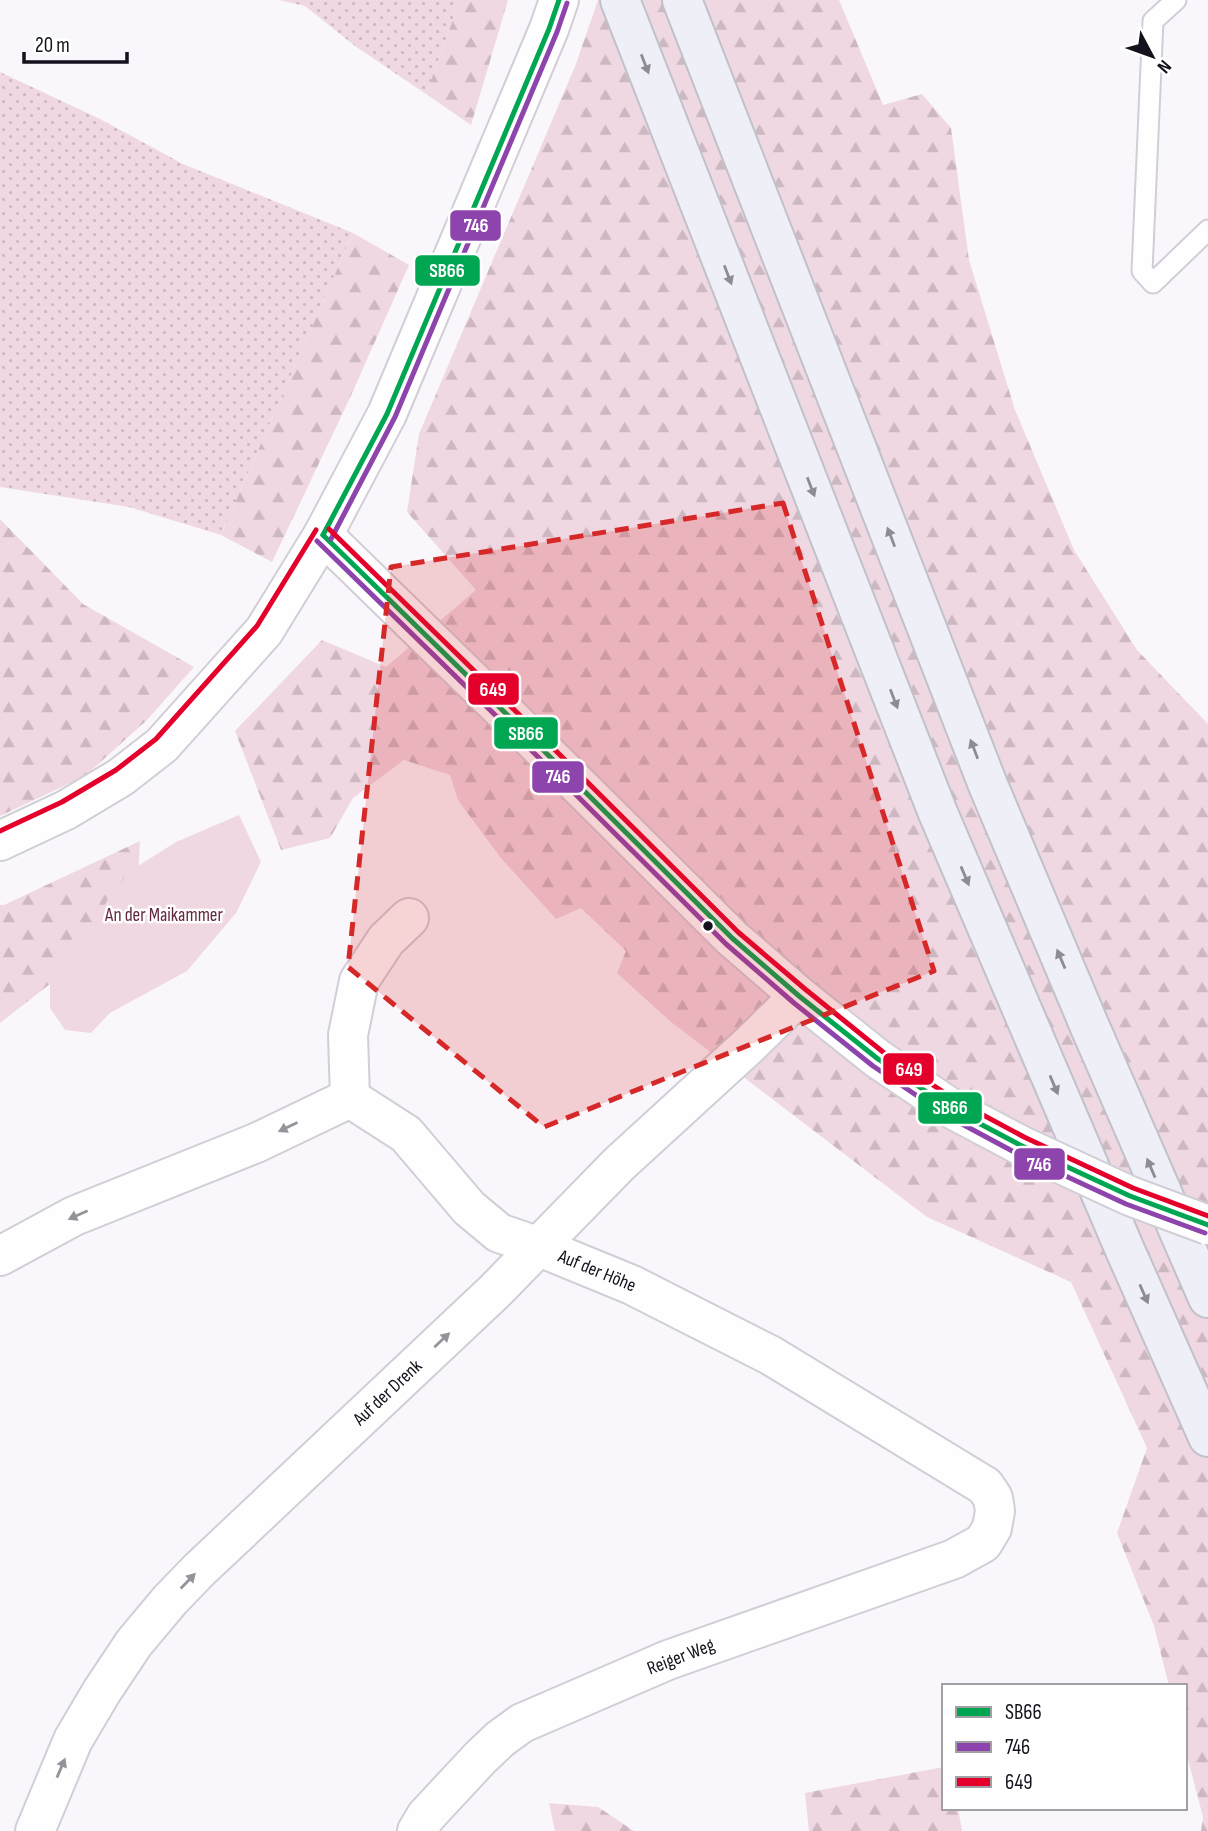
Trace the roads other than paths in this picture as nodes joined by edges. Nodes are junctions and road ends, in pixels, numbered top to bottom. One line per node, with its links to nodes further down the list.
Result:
1 (620, 0): 15 (highway, one-way to 15)
2 (682, 0): 14 (highway, one-way to 2)
3 (1167, 2): 5 (lane)
4 (554, 14): 6 (street)
5 (1208, 230)
6 (323, 535): 7 (street); 9 (street)
7 (0, 841)
8 (409, 918): 10 (street)
9 (799, 996): 11 (street, bridge); 12 (street, Auf der Drenk)
10 (349, 1098): 12 (street, Auf der Höhe); 13 (street, one-way to 13)
11 (1208, 1225)
12 (537, 1246): 16 (street, Auf der Höhe); 17 (street, Auf der Drenk, one-way to 12)
13 (0, 1255)
14 (1208, 1298)
15 (1208, 1437)
16 (983, 1543): 18 (street, Reiger Weg)
17 (35, 1831)
18 (417, 1831)

